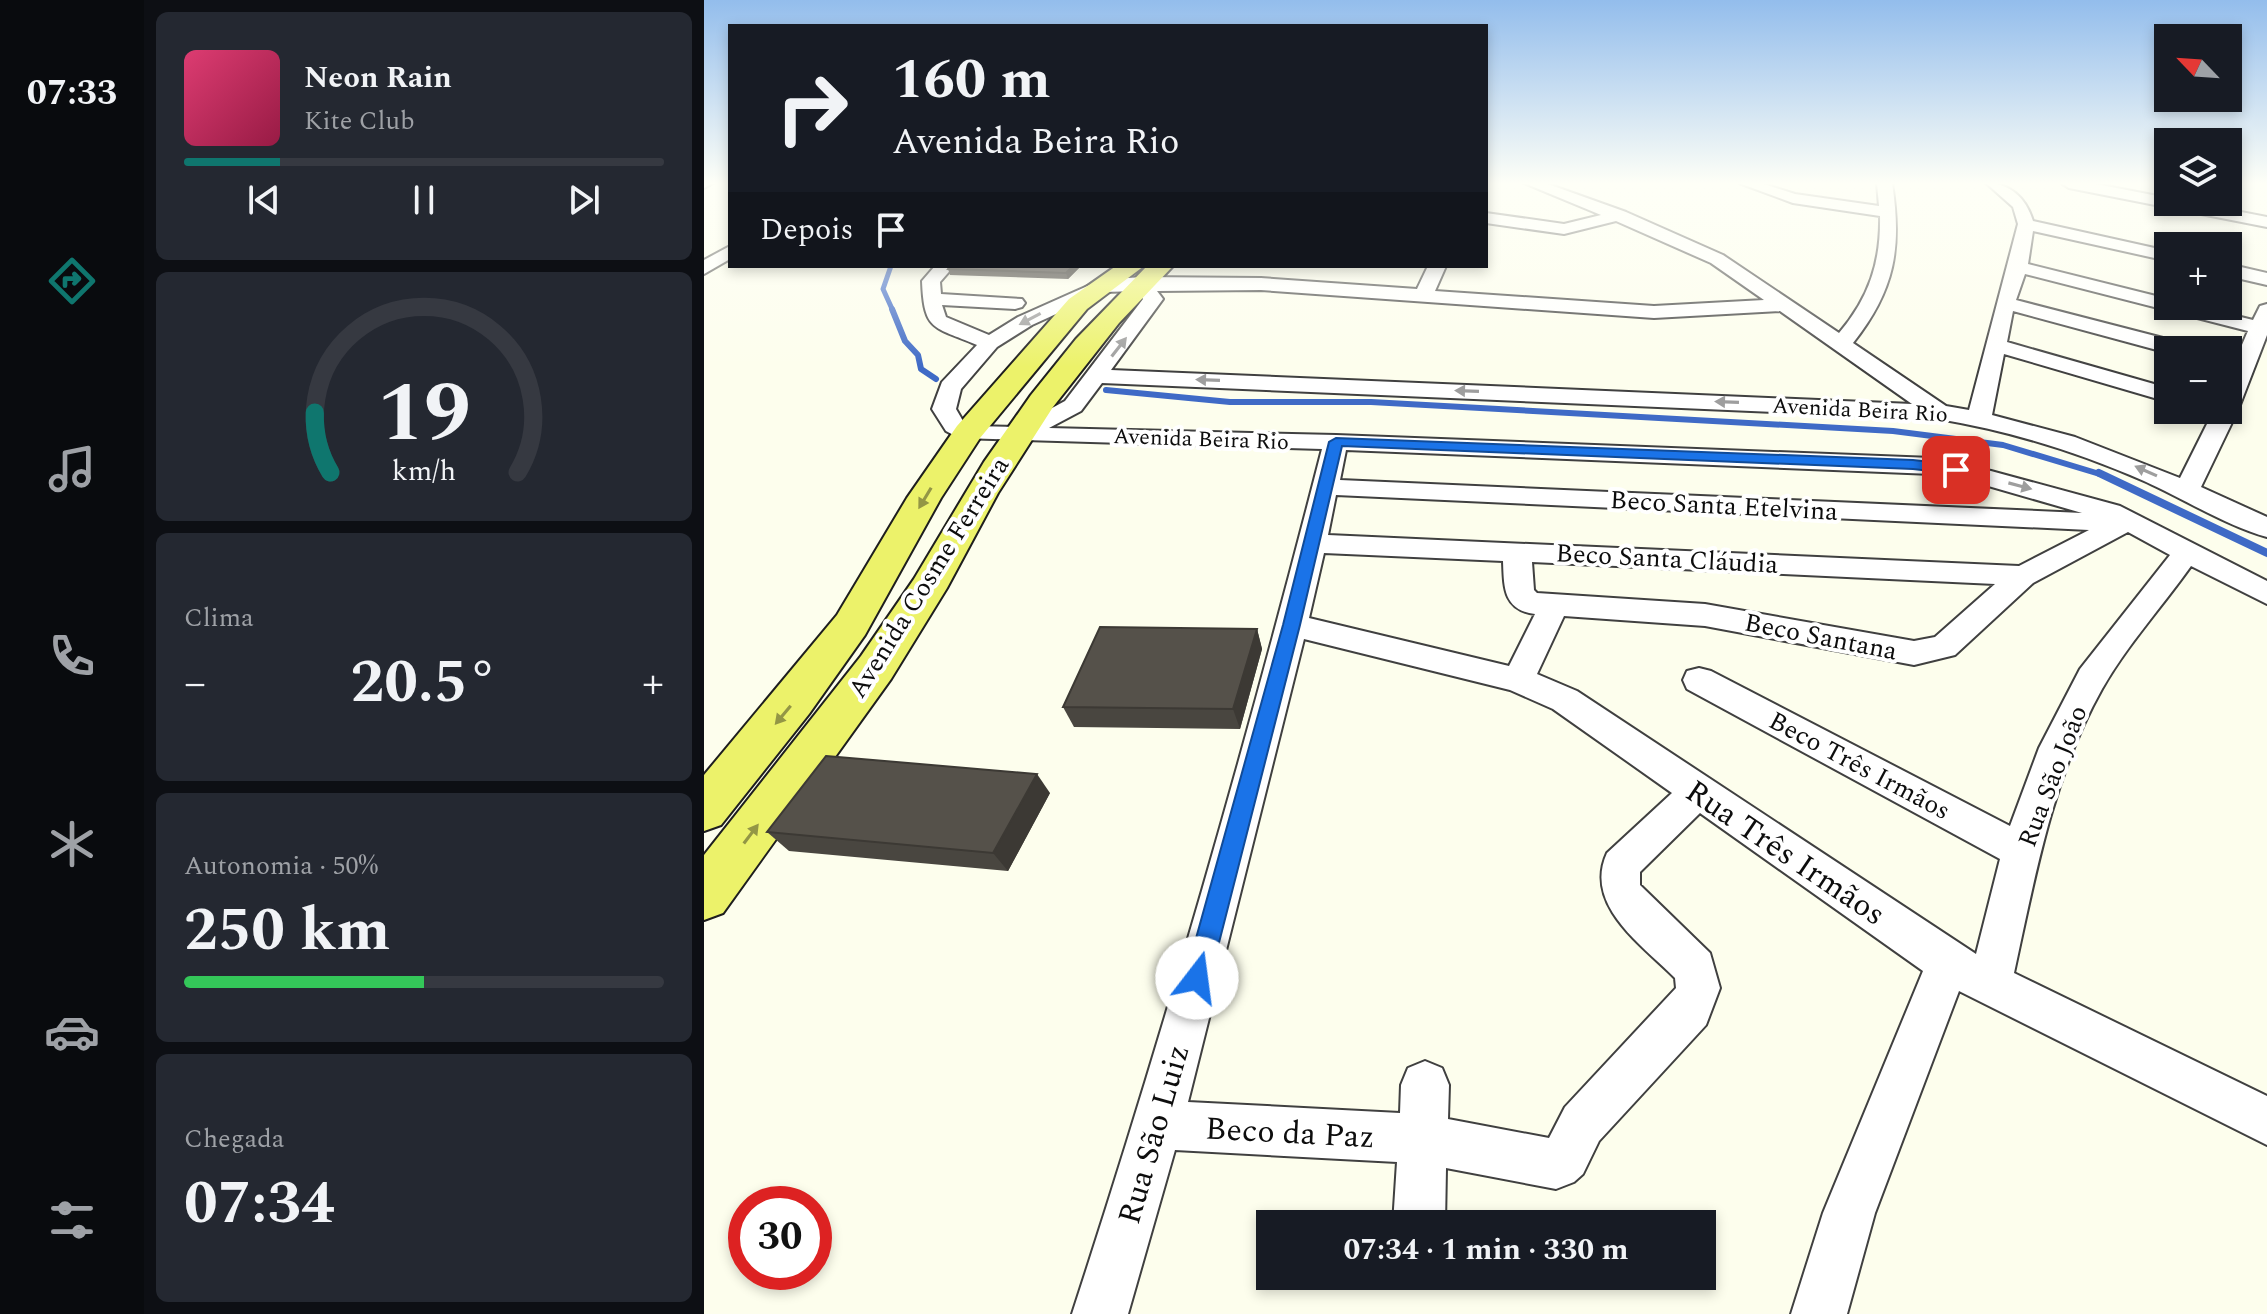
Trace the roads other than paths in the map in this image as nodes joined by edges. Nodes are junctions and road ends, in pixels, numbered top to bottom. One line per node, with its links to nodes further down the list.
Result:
1 (1685, 244): 22 (street)
2 (1887, 244): 26 (street)
3 (2022, 244): 8 (street)
4 (2114, 244): 6 (street)
5 (728, 252): 7 (street)
6 (2154, 253)
7 (707, 264)
8 (2018, 267): 17 (street); 21 (street)
9 (943, 268): 18 (street)
10 (1436, 268): 16 (street)
11 (2154, 270): 17 (street)
12 (1145, 272): 15 (main road, Avenida Cosme Ferreira); 16 (street); 30 (street, one-way to 12); 36 (main road, Avenida Cosme Ferreira)
13 (2242, 273): 14 (street)
14 (2267, 279)
15 (1101, 286): 25 (street, one-way to 25); 35 (main road, Avenida Cosme Ferreira)
16 (1423, 296): 22 (street)
17 (2134, 296): 19 (street)
18 (932, 299): 20 (street); 25 (street)
19 (2154, 302)
20 (1015, 303)
21 (2005, 303): 27 (street); 28 (street)
22 (1783, 305): 26 (street)
23 (2242, 316): 24 (street)
24 (2264, 319): 29 (street)
25 (990, 343): 35 (street)
26 (1842, 343): 32 (street)
27 (2154, 343)
28 (1995, 345): 31 (street); 33 (street)
29 (2242, 354)
30 (1096, 376): 32 (street, Avenida Beira Rio, one-way to 30); 36 (street)
31 (2154, 391)
32 (1939, 412): 33 (street, Avenida Beira Rio)
33 (1979, 418): 39 (street, Avenida Beira Rio, one-way to 33)
34 (2217, 424): 39 (street)
35 (968, 433): 36 (street, Avenida Beira Rio); 52 (main road, Avenida Cosme Ferreira, one-way to 52)
36 (1020, 433): 37 (street, Avenida Beira Rio); 54 (main road, Avenida Cosme Ferreira, one-way to 36)
37 (1336, 442): 38 (street, Rua São Luiz); 40 (street, Avenida Beira Rio, one-way to 40)
38 (1324, 487): 40 (street, Beco Santa Etelvina); 42 (street, Rua São Luiz)
39 (2187, 490): 41 (street, Avenida Beira Rio)
40 (2127, 522): 44 (street, Avenida Beira Rio); 45 (street, Beco Santana)
41 (2267, 528)
42 (1311, 543): 43 (street, Beco Santa Cláudia); 48 (street, Rua São Luiz)
43 (1517, 551): 45 (street, Beco Santa Cláudia); 47 (street, Beco Santana)
44 (2188, 551): 46 (street, Avenida Beira Rio); 53 (street, Rua São João)
45 (2023, 576): 47 (street, Beco Santana)
46 (2267, 594)
47 (1554, 606): 49 (street)
48 (1292, 625): 49 (street, Rua Três Irmãos); 58 (street, Rua São Luiz)
49 (1518, 680): 51 (street, Rua Três Irmãos)
50 (1699, 680): 53 (street, Beco Três Irmãos)
51 (1697, 793): 55 (street, Rua Três Irmãos); 59 (street, Beco da Paz)
52 (704, 810)
53 (2021, 851): 55 (street, Rua São João)
54 (704, 896)
55 (1969, 973): 57 (street, Rua Três Irmãos); 62 (street, Rua São João)
56 (1425, 1085): 59 (street)
57 (2267, 1121)
58 (1158, 1125): 59 (street, Beco da Paz); 61 (street, Rua São Luiz)
59 (1422, 1139): 60 (street)
60 (1419, 1210)
61 (1100, 1314)
62 (1819, 1314)

